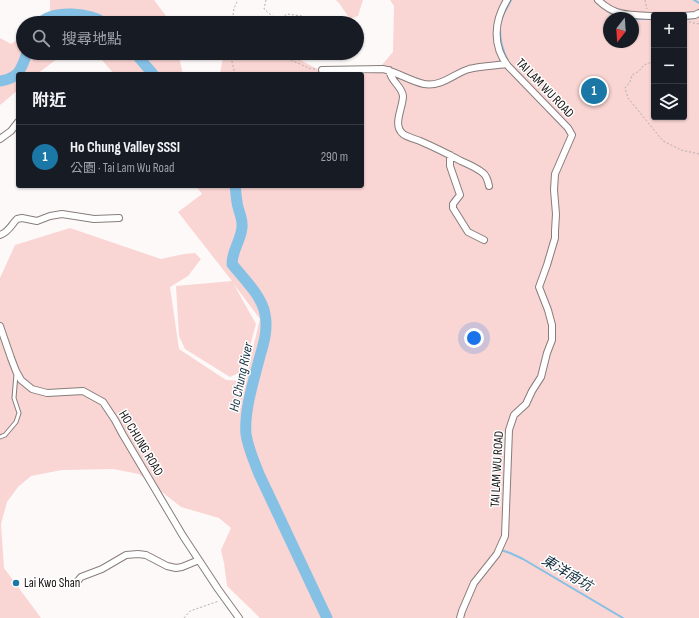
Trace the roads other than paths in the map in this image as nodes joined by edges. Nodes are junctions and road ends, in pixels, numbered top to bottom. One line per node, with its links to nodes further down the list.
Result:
1 (507, 0): 6 (street, TAI LAM WU ROAD)
2 (598, 0): 4 (street)
3 (699, 13): 5 (street)
4 (651, 16)
5 (687, 16)
6 (506, 64): 8 (street); 22 (street, TAI LAM WU ROAD)
7 (322, 70): 8 (street)
8 (389, 70): 11 (street)
9 (16, 126): 10 (street)
10 (0, 140)
11 (450, 155): 12 (street); 15 (street)
12 (489, 186)
13 (119, 218): 14 (street)
14 (0, 235)
15 (484, 240)
16 (0, 326): 17 (street, HO CHUNG ROAD)
17 (16, 371): 18 (lane); 19 (street, HO CHUNG ROAD)
18 (0, 437)
19 (199, 560): 20 (street); 21 (street, HO CHUNG ROAD)
20 (77, 582)
21 (239, 618)
22 (460, 618)

